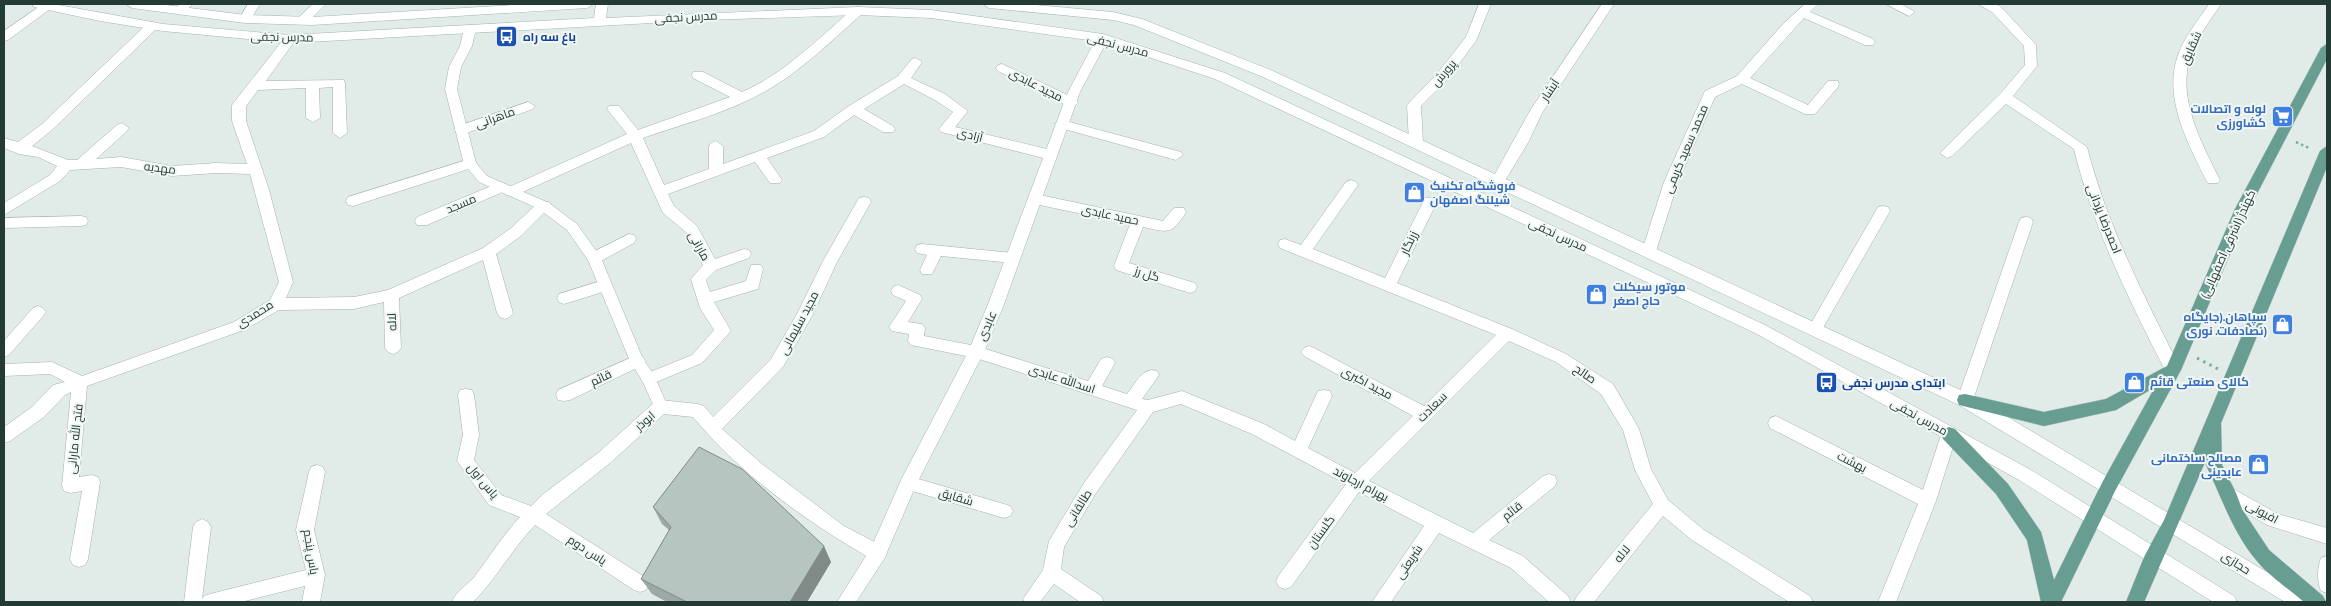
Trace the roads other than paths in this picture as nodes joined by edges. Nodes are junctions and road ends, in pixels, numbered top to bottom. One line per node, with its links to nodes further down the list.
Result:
1 (132, 4): 14 (street, مدرس نجفی)
2 (254, 4): 19 (street)
3 (320, 4): 20 (street)
4 (587, 4): 20 (street, مدرس نجفی)
5 (602, 4): 21 (street)
6 (989, 4): 15 (street, مدرس نجفی)
7 (1485, 4): 50 (street, پرورش)
8 (1608, 4): 66 (street, آبشار)
9 (1812, 4): 18 (street, محمد سعید کریمی)
10 (1892, 4): 17 (street)
11 (1984, 4): 37 (street)
12 (2216, 4): 65 (street, شقایق)
13 (43, 5): 22 (street, مدرس نجفی); 24 (street)
14 (184, 7): 19 (street, مدرس نجفی)
15 (1116, 10): 50 (street, مدرس نجفی)
16 (858, 11): 21 (street, مدرس نجفی); 25 (street, مدرس نجفی); 38 (street)
17 (1909, 12)
18 (1802, 13): 27 (street); 33 (street, محمد سعید کریمی)
19 (245, 19): 20 (street, مدرس نجفی)
20 (302, 21)
21 (599, 22): 23 (street, مدرس نجفی)
22 (152, 26): 26 (street, مدرس نجفی); 53 (street)
23 (470, 30): 26 (street, مدرس نجفی); 47 (lane)
24 (4, 38)
25 (1103, 38): 39 (street, عابدی); 90 (street, مدرس نجفی)
26 (290, 39): 36 (street, محمدی)
27 (1870, 42)
28 (2327, 48): 115 (main road, کهندژ (اشرفی اصفهانی))
29 (916, 62): 32 (street)
30 (1002, 68): 39 (street, مجید عابدی)
31 (698, 75): 38 (street)
32 (903, 79): 42 (street); 56 (street, آزادی)
33 (1742, 79): 35 (street); 87 (street, محمد سعید کریمی)
34 (312, 84): 36 (street); 43 (street); 48 (street)
35 (1833, 84)
36 (256, 86): 62 (street, محمدی)
37 (2005, 96): 54 (street); 115 (street, احمدرضا یزدانی)
38 (742, 97): 49 (street)
39 (1070, 102): 44 (street, عابدی)
40 (528, 106): 47 (street, ماهرانی)
41 (614, 109): 49 (street, مارانی)
42 (854, 109): 46 (street); 58 (street)
43 (313, 118)
44 (1062, 124): 56 (street, عابدی); 57 (street)
45 (122, 128): 59 (street)
46 (888, 129)
47 (461, 130): 60 (lane)
48 (340, 133)
49 (635, 136): 68 (street); 69 (street, مارانی)
50 (1416, 142): 66 (street, مدرس نجفی)
51 (4, 143): 53 (street)
52 (716, 146): 63 (street)
53 (19, 149): 61 (street)
54 (1947, 153)
55 (2326, 153): 128 (main road)
56 (1051, 155): 70 (street, عابدی)
57 (1176, 155)
58 (758, 156): 63 (street); 64 (street)
59 (81, 164): 61 (street, مهدیه); 62 (street, مهدیه)
60 (470, 164): 68 (lane); 71 (street)
61 (66, 165): 75 (street)
62 (255, 169): 103 (street, محمدی)
63 (716, 170): 69 (street)
64 (774, 180)
65 (2213, 180)
66 (1498, 181): 83 (street, مدرس نجفی)
67 (1351, 185): 86 (street)
68 (506, 190): 74 (lane); 79 (street, مسجد)
69 (660, 192): 93 (street, مارانی)
70 (1035, 199): 80 (street, حمید عابدی); 92 (street, عابدی)
71 (353, 201)
72 (864, 202): 130 (street, مجید سلیمانی)
73 (1430, 202): 96 (street, زرنگار)
74 (544, 206): 88 (street); 91 (lane)
75 (4, 210)
76 (1883, 211): 106 (street)
77 (1179, 212): 80 (street, حمید عابدی)
78 (81, 221): 82 (street)
79 (422, 221)
80 (1138, 221): 98 (street, گل رز)
81 (2026, 222): 123 (street)
82 (4, 223)
83 (1617, 236): 87 (street, مدرس نجفی); 90 (street)
84 (629, 239): 91 (street)
85 (1285, 244): 86 (street, صالح)
86 (1304, 251): 96 (street, صالح)
87 (1649, 251): 106 (street, مدرس نجفی)
88 (488, 252): 100 (street); 105 (street)
89 (744, 254): 93 (street)
90 (1602, 255): 131 (street, مدرس نجفی)
91 (594, 258): 97 (lane)
92 (1013, 258): 95 (street); 110 (street, عابدی)
93 (711, 266): 102 (street, مارانی)
94 (756, 269): 102 (street)
95 (927, 270)
96 (1389, 285): 107 (street, صالح)
97 (604, 286): 101 (street); 112 (lane)
98 (1190, 287)
99 (898, 291): 110 (street, اسدالله عابدی)
100 (391, 295): 103 (street); 108 (street, لاله)
101 (564, 298)
102 (705, 299): 117 (street, مارانی)
103 (276, 304): 118 (street, محمدی)
104 (38, 312): 109 (street)
105 (505, 313)
106 (1815, 329): 123 (street, مدرس نجفی)
107 (1507, 333): 127 (street, سعادت); 141 (street, صالح)
108 (393, 348)
109 (4, 351)
110 (976, 352): 119 (street, اسدالله عابدی); 137 (street, عابدی)
111 (1309, 352): 127 (street, مجید اکبری)
112 (637, 361): 117 (lane); 120 (street, قائم)
113 (1108, 363): 119 (street)
114 (4, 370): 118 (street)
115 (2173, 370): 123 (main road); 138 (main road, کهندژ (اشرفی اصفهانی))
116 (1151, 375): 124 (street)
117 (649, 379): 125 (lane)
118 (80, 382): 132 (street, محمدی); 152 (street, فتح الله مارانی)
119 (1092, 389): 124 (street, اسدالله عابدی)
120 (564, 395)
121 (466, 396): 143 (street, یاس اول)
122 (1324, 396): 133 (street)
123 (1964, 400): 138 (street, مدرس نجفی)
124 (1131, 402): 126 (street, اسدالله عابدی)
125 (661, 407): 130 (street, ابوذر); 143 (street, ابوذر)
126 (1148, 407): 133 (street, بهرام ارجاوند); 154 (street, طالقانی)
127 (1425, 414): 135 (street, سعادت)
128 (2214, 418): 139 (main road); 146 (main road)
129 (1776, 424): 140 (street, بهشت)
130 (712, 428): 150 (street, ابوذر)
131 (1949, 434): 140 (street); 144 (street, مدرس نجفی); 171 (main road)
132 (4, 436)
133 (1299, 450): 135 (street, بهرام ارجاوند)
134 (317, 472): 155 (street, یاس پنجم)
135 (1357, 482): 145 (street, بهرام ارجاوند); 156 (street, گلستان)
136 (1549, 482): 149 (street, قائم)
137 (908, 483): 142 (street, شقایق); 150 (street, عابدی)
138 (2109, 486): 144 (main road, کهندژ (اشرفی اصفهانی)); 146 (street, حجازی)
139 (2228, 492): 148 (street, افیونی); 175 (main road)
140 (1928, 501): 170 (street)
141 (1662, 506): 168 (street, لاله); 169 (street, صالح)
142 (1004, 511)
143 (534, 515): 157 (street, یاس دوم); 163 (street, ابوذر)
144 (2093, 519): 151 (street, مدرس نجفی); 171 (main road, کهندژ (اشرفی اصفهانی))
145 (1436, 523): 149 (street, بهرام ارجاوند); 166 (street, شریعتی)
146 (2171, 523): 151 (main road); 174 (street, حجازی)
147 (202, 527): 160 (street)
148 (2327, 536)
149 (1475, 541): 167 (street, بهرام ارجاوند)
150 (878, 553): 164 (street, عابدی)
151 (2154, 555): 172 (main road); 173 (street)
152 (79, 559)
153 (2327, 564): 158 (street)
154 (1052, 572): 159 (street); 165 (street)
155 (316, 575): 161 (street); 162 (street, یاس پنجم)
156 (1286, 581)
157 (640, 584)
158 (2327, 585)
159 (1032, 599)
160 (194, 602)
161 (210, 602)
162 (311, 602)
163 (461, 602)
164 (846, 602)
165 (1095, 602)
166 (1382, 602)
167 (1562, 602)
168 (1583, 602)
169 (1804, 602)
170 (1887, 602)
171 (2051, 602)
172 (2135, 602)
173 (2228, 602)
174 (2301, 602)
175 (2317, 602)

